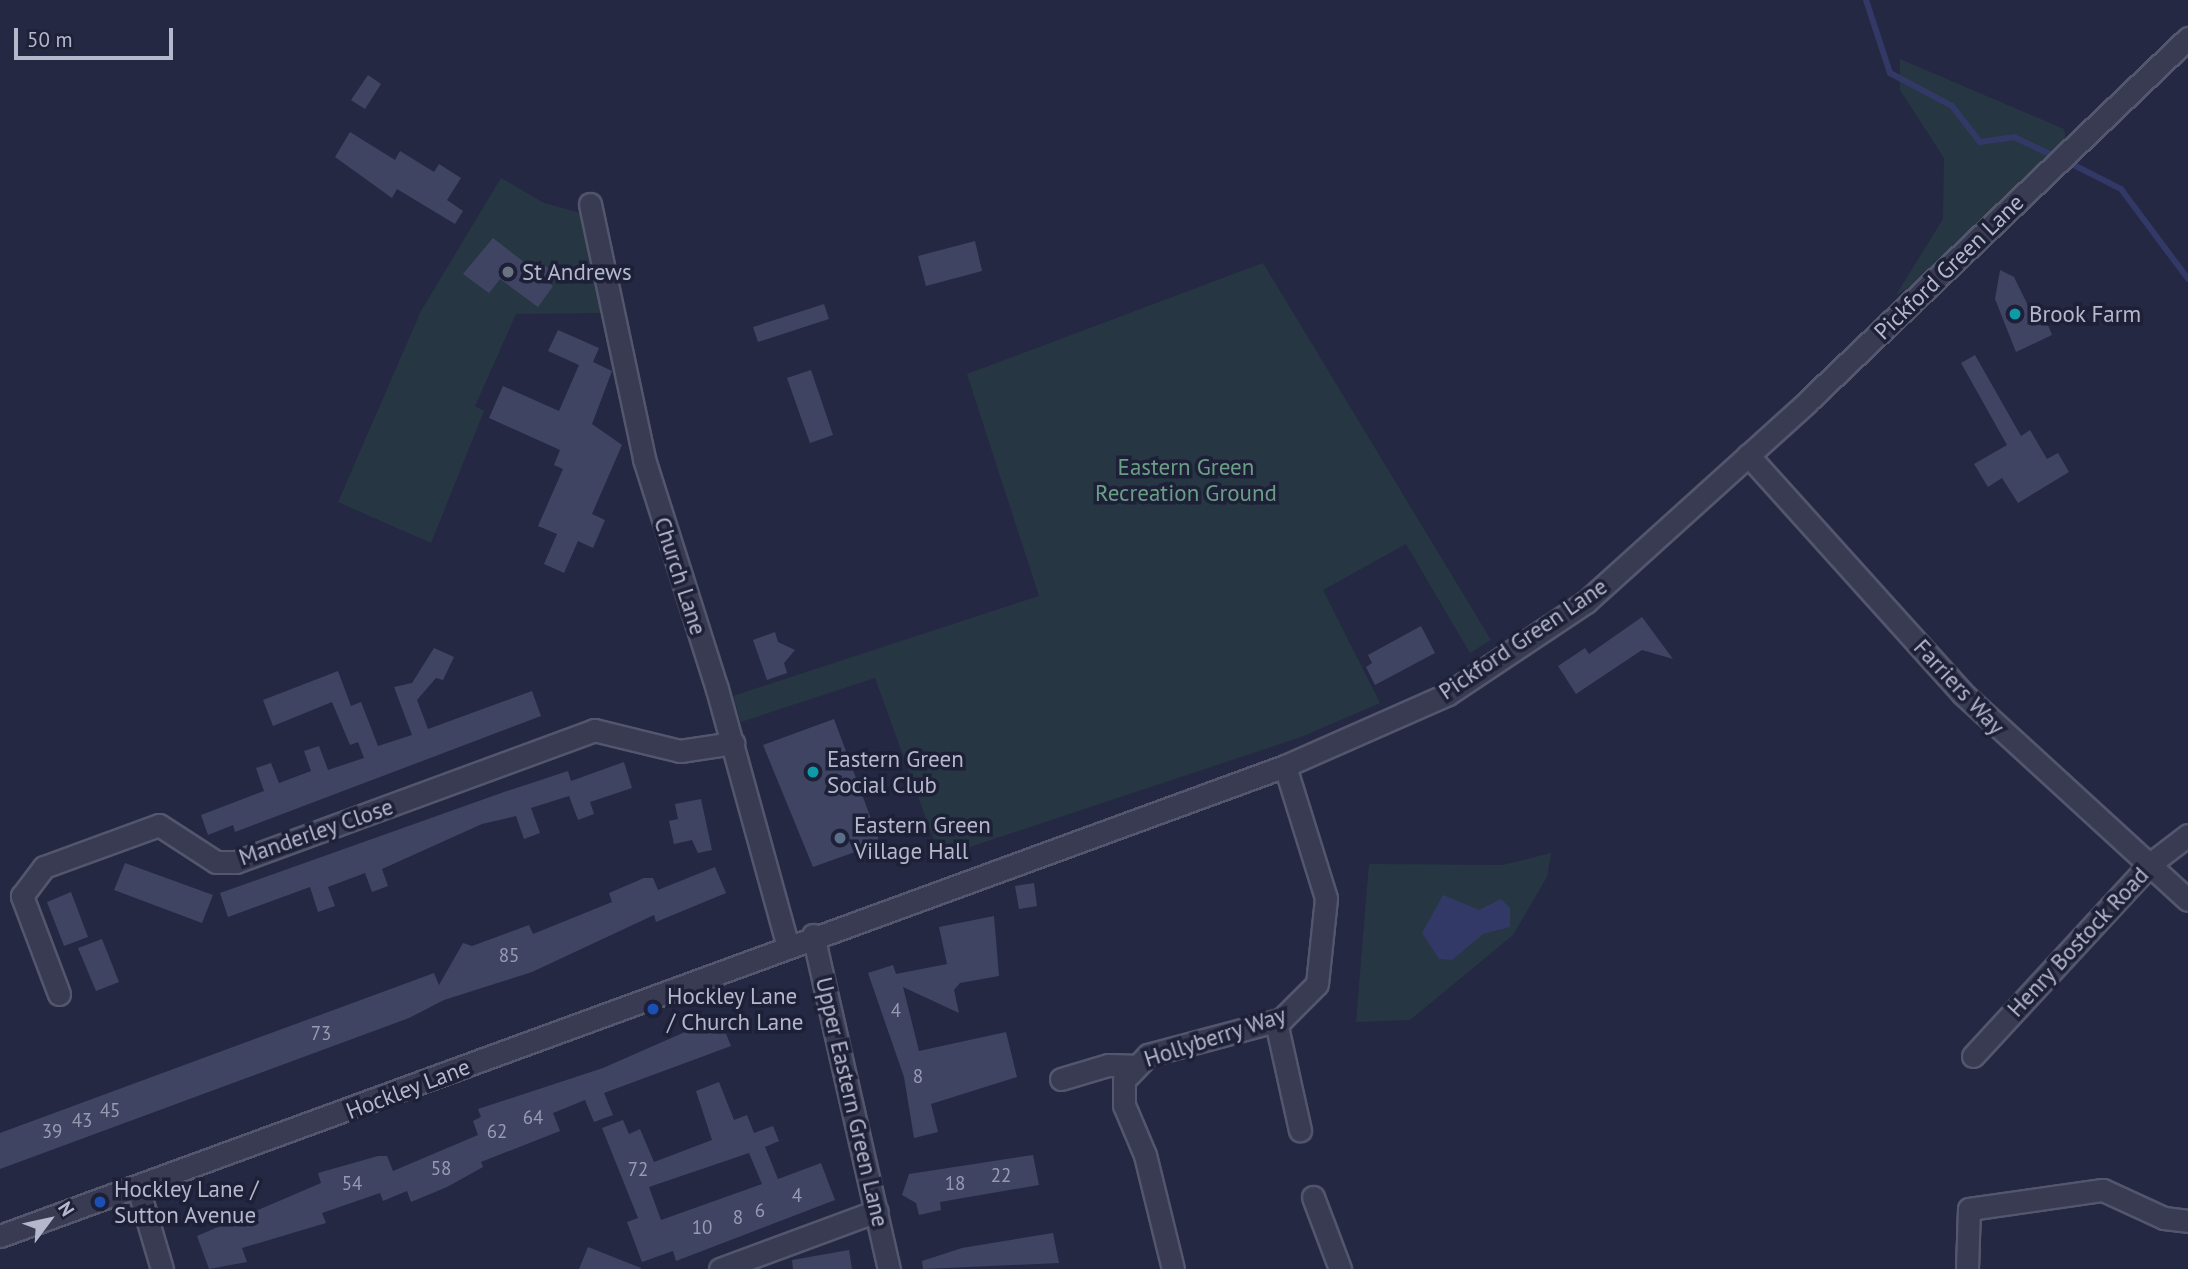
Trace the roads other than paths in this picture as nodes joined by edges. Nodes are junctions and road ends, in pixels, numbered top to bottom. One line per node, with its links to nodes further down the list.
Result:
1 (2188, 38): 3 (street, Pickford Green Lane)
2 (590, 204): 4 (street, Church Lane)
3 (1748, 456): 5 (street, Pickford Green Lane); 7 (street, Farriers Way)
4 (733, 743): 10 (street, Church Lane); 11 (street, Manderley Close)
5 (1285, 766): 9 (street, Pickford Green Lane); 12 (street, Hollyberry Way)
6 (2188, 835): 7 (street, Henry Bostock Road)
7 (2150, 864): 8 (street, Farriers Way); 13 (street, Henry Bostock Road)
8 (2188, 900)
9 (813, 935): 10 (street, Hockley Lane); 19 (street, Upper Eastern Green Lane)
10 (787, 944): 17 (street, Hockley Lane)
11 (59, 993)
12 (1276, 1022): 14 (street, Hollyberry Way); 16 (street)
13 (1973, 1056)
14 (1132, 1066): 15 (street); 25 (street, Hollyberry Way)
15 (1061, 1079)
16 (1300, 1129)
17 (138, 1188): 21 (street, Hockley Lane); 22 (street)
18 (1313, 1197): 26 (street)
19 (877, 1211): 23 (street); 24 (street, Upper Eastern Green Lane)
20 (2188, 1221): 27 (street)
21 (0, 1236)
22 (162, 1269)
23 (720, 1269)
24 (889, 1269)
25 (1173, 1269)
26 (1340, 1269)
27 (1967, 1269)

